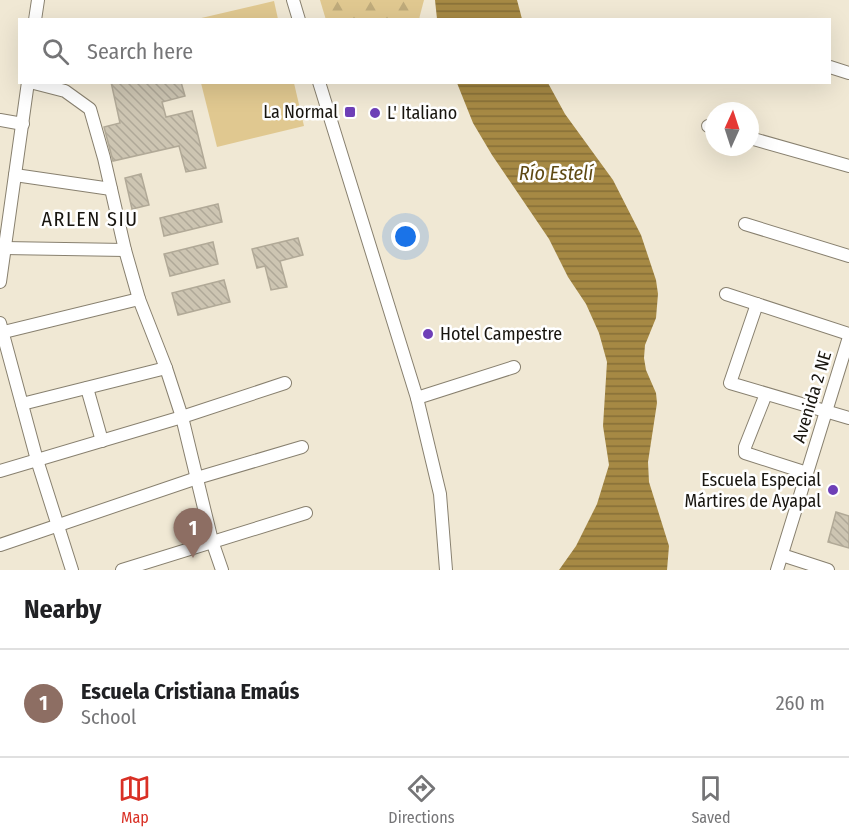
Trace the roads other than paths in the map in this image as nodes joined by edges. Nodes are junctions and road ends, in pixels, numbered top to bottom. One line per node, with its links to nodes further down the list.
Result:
1 (38, 0): 3 (street)
2 (293, 0): 4 (street)
3 (35, 18)
4 (298, 18)
5 (831, 67): 6 (street)
6 (849, 73)
7 (29, 84): 11 (street)
8 (37, 84): 15 (street)
9 (320, 84): 31 (street)
10 (0, 120): 11 (street)
11 (23, 124): 14 (street)
12 (759, 141): 13 (street)
13 (849, 166)
14 (15, 175): 15 (street); 17 (street)
15 (111, 189): 18 (street)
16 (745, 224): 19 (street)
17 (4, 248): 18 (street); 20 (street)
18 (125, 250): 22 (street)
19 (849, 256)
20 (0, 282)
21 (726, 294): 23 (street)
22 (139, 299): 24 (street); 27 (street)
23 (757, 304): 25 (street); 30 (street)
24 (1, 330): 32 (street)
25 (849, 336): 33 (street, Avenida 2 NE)
26 (514, 367): 31 (street)
27 (166, 368): 29 (street); 34 (street)
28 (285, 383): 34 (street)
29 (87, 388): 32 (street); 36 (street)
30 (765, 394): 33 (street); 40 (street)
31 (417, 398): 50 (street)
32 (22, 404): 38 (street)
33 (826, 411): 35 (street); 40 (street, Avenida 2 NE)
34 (182, 417): 36 (street); 41 (street)
35 (849, 418)
36 (102, 441): 38 (street)
37 (302, 447): 41 (street)
38 (37, 460): 39 (street); 43 (street)
39 (0, 471)
40 (807, 473): 46 (street, Avenida 2 NE)
41 (197, 478): 43 (street); 44 (street)
42 (306, 513): 44 (street)
43 (59, 526): 45 (street); 47 (street)
44 (212, 541): 48 (street); 49 (street)
45 (0, 545)
46 (782, 555): 51 (street, Avenida 2 NE); 52 (street)
47 (72, 570)
48 (122, 570)
49 (222, 570)
50 (446, 570)
51 (777, 570)
52 (828, 570)

